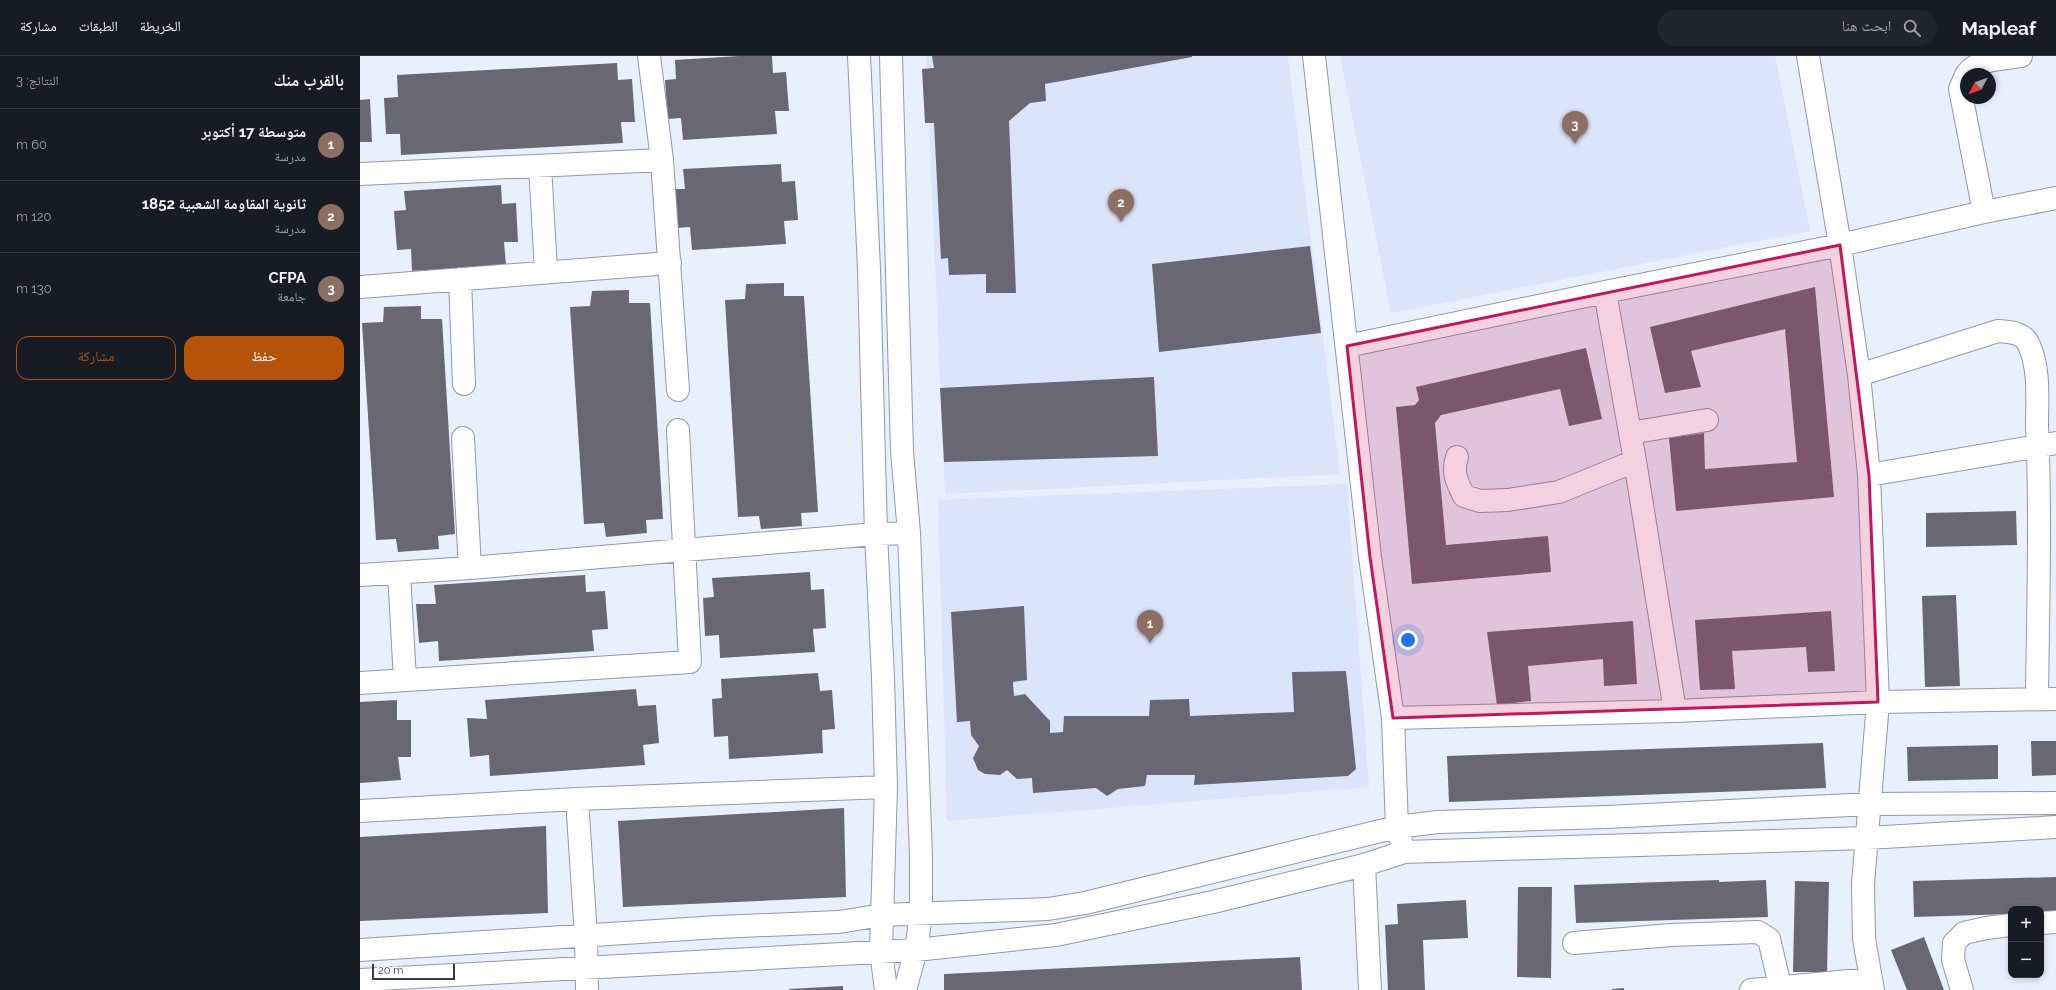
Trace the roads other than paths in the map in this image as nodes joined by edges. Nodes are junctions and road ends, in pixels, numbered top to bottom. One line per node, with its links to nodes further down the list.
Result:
1 (649, 56): 9 (street)
2 (859, 56): 33 (street)
3 (891, 56): 32 (street)
4 (1314, 56): 20 (street)
5 (1808, 56): 14 (street)
6 (2021, 56): 7 (street)
7 (1972, 68)
8 (1963, 104): 13 (street)
9 (662, 160): 10 (street); 15 (street)
10 (540, 166): 11 (street); 16 (street)
11 (360, 174)
12 (2056, 198): 13 (street)
13 (1984, 212): 14 (street)
14 (1840, 245): 19 (street); 21 (street)
15 (670, 263): 16 (street); 23 (street)
16 (546, 271): 17 (street)
17 (460, 279): 18 (street); 22 (street)
18 (360, 287)
19 (1605, 292): 20 (street); 26 (street)
20 (1347, 346): 43 (street)
21 (1859, 375): 28 (street); 31 (street)
22 (464, 384)
23 (678, 390)
24 (1707, 420): 26 (street)
25 (678, 430): 34 (street)
26 (1630, 433): 30 (street)
27 (463, 438): 35 (street)
28 (2047, 445): 31 (street); 40 (street)
29 (1457, 457): 30 (street)
30 (1635, 461): 42 (street)
31 (1869, 475): 41 (street)
32 (909, 533): 33 (street); 55 (street)
33 (876, 534): 34 (street); 44 (street)
34 (686, 550): 35 (street); 38 (street)
35 (470, 568): 36 (street)
36 (399, 573): 37 (street); 38 (street)
37 (360, 575)
38 (405, 680): 39 (street)
39 (360, 683)
40 (2047, 699): 41 (street)
41 (1878, 702): 42 (street); 47 (street)
42 (1675, 711): 43 (street)
43 (1393, 718): 49 (street)
44 (886, 787): 45 (street); 54 (street)
45 (577, 799): 48 (street); 59 (street)
46 (2056, 803): 47 (street)
47 (1871, 804): 49 (street); 51 (street)
48 (360, 812)
49 (1398, 827): 52 (street); 55 (street)
50 (2056, 827): 51 (street)
51 (1867, 838): 52 (street); 66 (street)
52 (1404, 852): 53 (street)
53 (1364, 865): 62 (street); 71 (street)
54 (882, 915): 55 (street); 59 (street); 63 (street)
55 (921, 915): 62 (street)
56 (2056, 922): 57 (street)
57 (2044, 923)
58 (2008, 925): 73 (street)
59 (586, 936): 61 (street); 64 (street)
60 (1574, 943): 67 (street)
61 (360, 950)
62 (916, 950): 63 (street); 70 (street)
63 (881, 951): 64 (street); 69 (street)
64 (586, 968): 65 (street); 68 (street)
65 (360, 980)
66 (1872, 985): 67 (street)
67 (1780, 989): 72 (street)
68 (587, 990)
69 (886, 990)
70 (905, 990)
71 (1370, 990)
72 (1751, 990)
73 (1962, 990)

